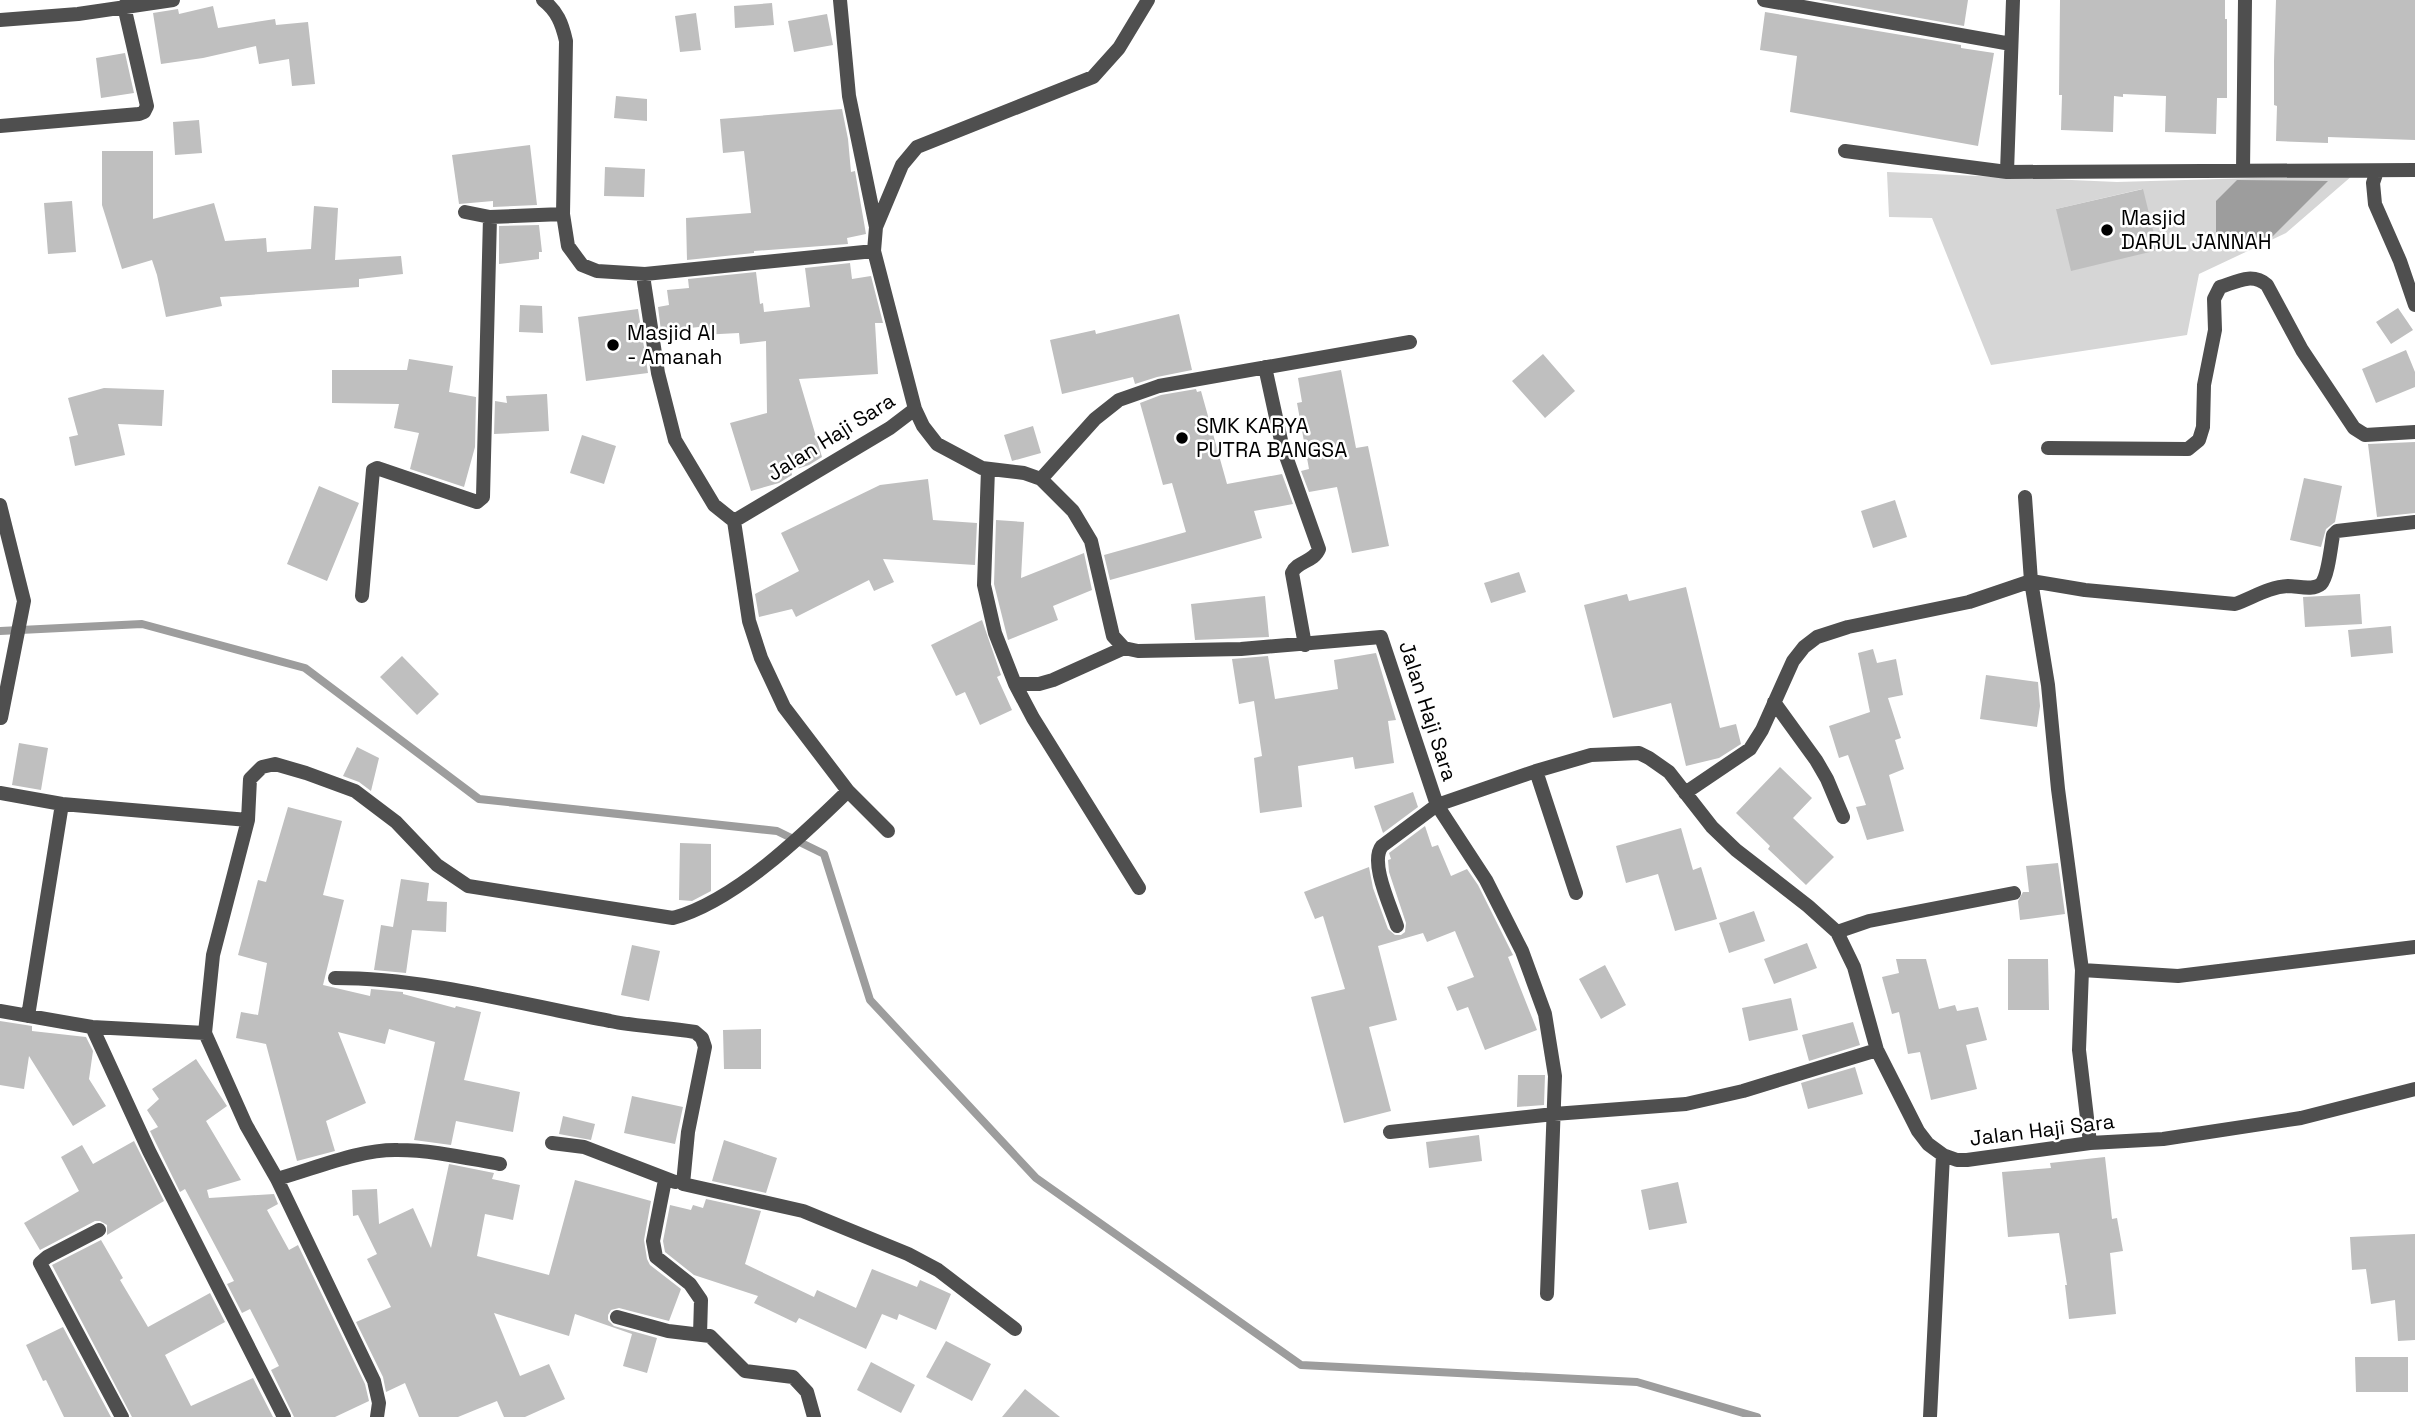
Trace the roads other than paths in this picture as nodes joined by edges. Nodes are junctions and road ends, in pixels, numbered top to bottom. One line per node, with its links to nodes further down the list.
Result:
1 (173, 0): 8 (street)
2 (543, 0): 18 (street)
3 (840, 0): 20 (street)
4 (1148, 0): 20 (street)
5 (1764, 0): 10 (street)
6 (2013, 0): 10 (street)
7 (2245, 0): 14 (street)
8 (124, 6): 9 (street); 11 (street)
9 (0, 20)
10 (2011, 44): 16 (street)
11 (0, 126)
12 (1845, 150): 16 (street)
13 (2415, 170): 15 (street)
14 (2243, 171): 15 (street); 16 (street)
15 (2377, 171): 23 (street)
16 (2007, 172)
17 (465, 212): 19 (street)
18 (563, 214): 19 (street); 22 (street)
19 (489, 217): 36 (street)
20 (876, 227): 21 (street)
21 (874, 251): 22 (street); 26 (street)
22 (645, 274): 33 (street)
23 (2415, 304)
24 (1410, 342): 25 (street)
25 (1265, 367): 30 (street); 37 (street)
26 (915, 409): 29 (street, Jalan Haji Sara); 33 (street, Jalan Haji Sara)
27 (2415, 432): 28 (street)
28 (2048, 448)
29 (988, 469): 30 (street, Jalan Haji Sara); 39 (street)
30 (1041, 479): 38 (street)
31 (2025, 497): 35 (street)
32 (0, 505): 41 (street)
33 (734, 521): 43 (street)
34 (2415, 522): 35 (street)
35 (2031, 581): 40 (street); 57 (street)
36 (362, 596)
37 (1305, 645): 38 (street, Jalan Haji Sara); 47 (street, Jalan Haji Sara)
38 (1124, 648): 39 (street)
39 (1015, 684): 51 (street)
40 (1774, 702): 45 (street); 48 (street)
41 (1, 718)
42 (1536, 771): 45 (street, Jalan Haji Sara); 47 (street, Jalan Haji Sara); 52 (street)
43 (848, 790): 49 (street); 50 (street)
44 (0, 793): 46 (street)
45 (1685, 793): 55 (street, Jalan Haji Sara)
46 (62, 804): 49 (street); 60 (street)
47 (1437, 805): 54 (street); 65 (street)
48 (1843, 817)
49 (248, 820): 62 (street)
50 (888, 831)
51 (1139, 888)
52 (1576, 893)
53 (2014, 893): 55 (street)
54 (1397, 926)
55 (1837, 932): 63 (street, Jalan Haji Sara)
56 (2415, 947): 57 (street)
57 (2082, 970): 68 (street)
58 (335, 978): 73 (street)
59 (0, 1011): 60 (street)
60 (28, 1016): 61 (street)
61 (92, 1027): 62 (street); 80 (street)
62 (205, 1033): 71 (street)
63 (1877, 1050): 65 (street); 69 (street, Jalan Haji Sara)
64 (2415, 1089): 68 (street, Jalan Haji Sara)
65 (1554, 1114): 66 (street); 75 (street)
66 (1390, 1132)
67 (552, 1143): 72 (street)
68 (2090, 1143): 69 (street, Jalan Haji Sara)
69 (1943, 1155): 83 (street)
70 (500, 1164): 71 (street)
71 (277, 1180): 81 (street)
72 (665, 1181): 73 (street); 78 (street)
73 (683, 1184): 77 (street)
74 (99, 1230): 79 (street)
75 (1547, 1294)
76 (617, 1317): 78 (street)
77 (1015, 1329)
78 (700, 1335): 82 (street)
79 (122, 1417)
80 (284, 1417)
81 (377, 1417)
82 (814, 1417)
83 (1930, 1417)

